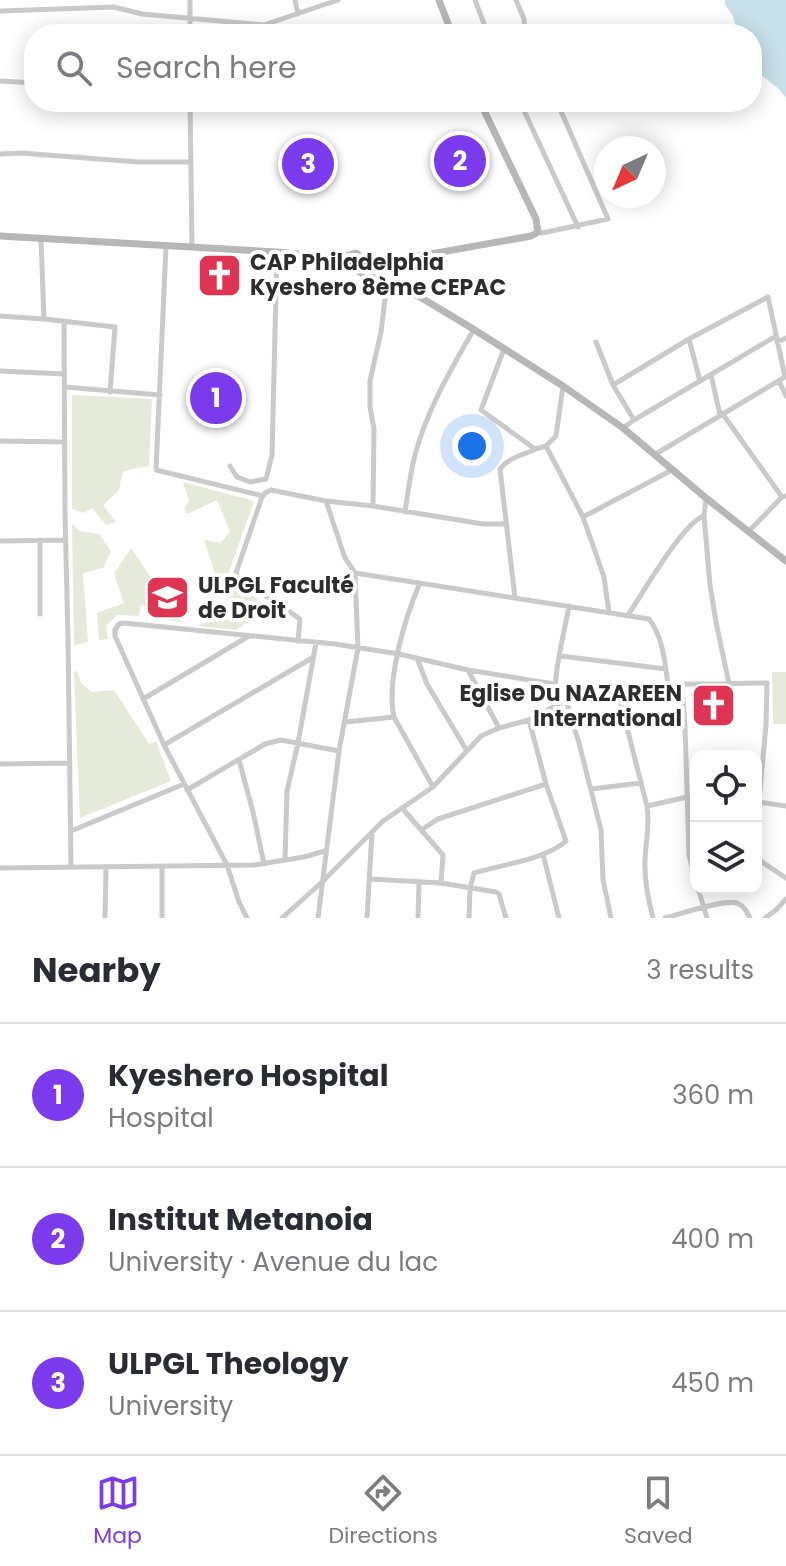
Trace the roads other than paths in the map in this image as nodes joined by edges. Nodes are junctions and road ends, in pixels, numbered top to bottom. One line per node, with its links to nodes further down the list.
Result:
1 (190, 0): 9 (street)
2 (295, 0): 8 (street)
3 (338, 0): 8 (street)
4 (439, 0): 13 (main road)
5 (475, 0): 14 (street)
6 (516, 0): 15 (street)
7 (0, 11): 9 (street)
8 (298, 14): 12 (street)
9 (190, 19): 10 (street); 11 (street)
10 (190, 24)
11 (252, 24)
12 (267, 24)
13 (448, 24)
14 (484, 24)
15 (524, 24)
16 (0, 81): 17 (street)
17 (24, 82)
18 (190, 112): 23 (street)
19 (485, 112): 25 (main road)
20 (525, 112): 24 (street)
21 (561, 112): 24 (street)
22 (0, 154): 23 (street)
23 (191, 162): 29 (street)
24 (578, 227): 25 (street)
25 (538, 232): 32 (main road)
26 (0, 236): 27 (main road)
27 (41, 238): 28 (main road); 36 (street)
28 (166, 246): 29 (main road); 54 (street)
29 (192, 247): 30 (main road)
30 (277, 252): 31 (main road); 64 (street)
31 (348, 257): 32 (main road); 33 (main road)
32 (364, 259): 33 (main road)
33 (355, 270): 34 (main road)
34 (387, 282): 38 (main road); 70 (street)
35 (0, 316): 36 (street)
36 (44, 319): 37 (street)
37 (64, 321): 45 (street); 53 (street)
38 (474, 329): 43 (main road); 71 (street)
39 (786, 338): 41 (street)
40 (689, 339): 41 (street); 48 (street); 50 (street)
41 (777, 339): 46 (street); 47 (street)
42 (596, 342): 50 (street)
43 (504, 348): 51 (main road); 62 (street)
44 (0, 371): 45 (street)
45 (64, 374): 52 (street)
46 (711, 375): 48 (street); 56 (street)
47 (786, 377): 49 (street)
48 (700, 381): 57 (street)
49 (779, 381): 55 (street); 56 (street)
50 (613, 385): 57 (street)
51 (563, 386): 58 (main road); 61 (street)
52 (65, 387): 53 (street); 60 (street)
53 (110, 392): 54 (street)
54 (160, 395): 66 (street)
55 (786, 396)
56 (721, 414): 63 (street); 67 (street)
57 (634, 420): 58 (street)
58 (623, 428): 63 (main road)
59 (0, 441): 60 (street)
60 (65, 442): 77 (street)
61 (546, 446): 62 (street); 73 (street)
62 (535, 449): 74 (street)
63 (654, 455): 65 (main road)
64 (230, 466)
65 (672, 470): 68 (main road); 73 (street)
66 (263, 496): 69 (street); 88 (street)
67 (784, 496): 75 (street)
68 (706, 498): 72 (street); 75 (main road)
69 (326, 501): 70 (street); 80 (street)
70 (373, 506): 71 (street)
71 (405, 512): 74 (street)
72 (704, 516): 86 (street); 98 (street)
73 (583, 517): 84 (street)
74 (506, 524): 82 (street)
75 (749, 531): 79 (main road)
76 (40, 540): 77 (street); 78 (street); 85 (street)
77 (66, 540): 115 (street)
78 (0, 541)
79 (786, 561)
80 (355, 573): 81 (street); 90 (street)
81 (419, 585): 82 (street); 91 (street)
82 (515, 598): 83 (street)
83 (569, 606): 84 (street); 92 (street)
84 (609, 613): 86 (street)
85 (40, 614)
86 (628, 615): 95 (street)
87 (249, 636): 88 (street); 102 (street); 102 (street)
88 (298, 641): 89 (street)
89 (316, 643): 90 (street); 93 (street)
90 (358, 648): 91 (street); 107 (street)
91 (399, 654): 94 (street); 105 (street)
92 (561, 656): 95 (street); 97 (street)
93 (313, 658): 109 (street); 110 (street)
94 (417, 658): 96 (street); 113 (street)
95 (666, 669): 100 (street)
96 (468, 670): 97 (street); 108 (street)
97 (554, 684): 104 (street)
98 (729, 684): 101 (street); 111 (street)
99 (616, 685): 100 (street); 103 (street); 119 (street)
100 (668, 685): 101 (street)
101 (682, 685): 117 (street)
102 (143, 699): 110 (street)
103 (566, 701): 104 (street); 123 (street)
104 (555, 707): 106 (street)
105 (394, 717): 107 (street); 122 (street)
106 (529, 720): 108 (street); 120 (street)
107 (346, 722): 112 (street)
108 (499, 728): 113 (street)
109 (298, 743): 112 (street); 114 (street); 135 (street)
110 (164, 745): 121 (street)
111 (761, 750)
112 (339, 751): 133 (street)
113 (467, 751): 122 (street)
114 (239, 760): 121 (street); 137 (street)
115 (70, 763): 116 (street); 131 (street)
116 (0, 764)
117 (686, 767): 118 (street); 124 (street)
118 (690, 767)
119 (641, 783): 123 (street); 126 (street)
120 (546, 784): 130 (street); 134 (street)
121 (185, 787): 131 (street); 138 (street)
122 (433, 787): 128 (street)
123 (591, 789): 162 (street)
124 (687, 797): 126 (street); 129 (street)
125 (762, 803): 127 (street)
126 (647, 806): 163 (street)
127 (786, 806)
128 (402, 808): 130 (street); 132 (street)
129 (690, 826)
130 (421, 830): 147 (street)
131 (71, 831): 139 (street)
132 (372, 831): 144 (street); 146 (street)
133 (325, 851): 135 (street); 146 (street)
134 (543, 854): 148 (street); 161 (street)
135 (285, 860): 137 (street)
136 (762, 862): 143 (street)
137 (264, 864): 138 (street)
138 (227, 865): 141 (street); 154 (street)
139 (71, 867): 140 (street); 142 (street)
140 (106, 867): 141 (street); 152 (street)
141 (162, 867): 153 (street)
142 (0, 868)
143 (786, 878)
144 (370, 879): 145 (street); 157 (street)
145 (419, 882): 147 (street); 158 (street)
146 (321, 883): 155 (street); 156 (street)
147 (441, 883): 148 (street)
148 (470, 889): 159 (street); 160 (street)
149 (700, 894): 151 (street)
150 (786, 899): 167 (street)
151 (704, 908): 164 (street); 165 (street); 166 (street)
152 (105, 918)
153 (162, 918)
154 (247, 918)
155 (282, 918)
156 (318, 918)
157 (367, 918)
158 (418, 918)
159 (469, 918)
160 (506, 918)
161 (559, 918)
162 (611, 918)
163 (653, 918)
164 (665, 918)
165 (707, 918)
166 (750, 918)
167 (765, 918)

